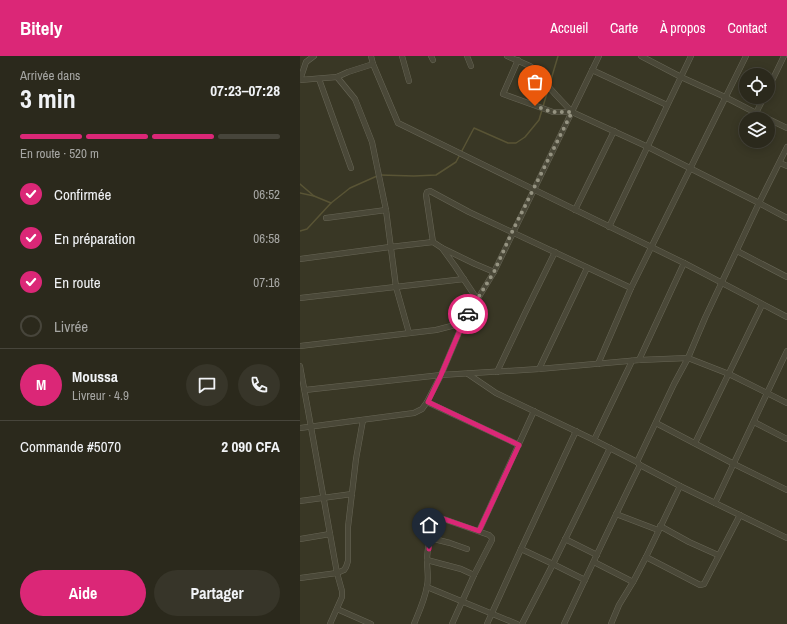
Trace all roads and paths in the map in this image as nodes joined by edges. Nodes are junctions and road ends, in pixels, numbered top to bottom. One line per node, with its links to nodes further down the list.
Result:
1 (314, 56): 20 (street)
2 (371, 56): 13 (street)
3 (402, 56): 21 (street)
4 (467, 56): 14 (street)
5 (507, 56): 12 (street)
6 (599, 56): 15 (street)
7 (641, 56): 11 (street)
8 (691, 56): 18 (street)
9 (746, 56): 22 (street)
10 (784, 56): 16 (street)
11 (648, 58): 18 (street)
12 (518, 60): 24 (street); 24 (street)
13 (373, 64): 17 (street); 35 (street)
14 (471, 66)
15 (592, 70): 23 (street); 24 (street)
16 (775, 75)
17 (337, 77): 19 (street); 37 (street)
18 (681, 77): 22 (street); 23 (street)
19 (319, 79): 20 (street); 33 (street)
20 (300, 80)
21 (409, 81)
22 (725, 97): 25 (street); 34 (street)
23 (667, 105): 29 (street)
24 (572, 112): 28 (street); 35 (street)
25 (754, 112)
26 (775, 122): 27 (street)
27 (787, 128)
28 (614, 131): 29 (street); 38 (street)
29 (648, 147): 34 (street); 41 (street)
30 (787, 148): 31 (street)
31 (780, 163): 32 (street); 36 (street)
32 (787, 166)
33 (351, 168)
34 (690, 168): 36 (street); 46 (street)
35 (533, 190): 38 (street); 42 (street)
36 (759, 203): 40 (street); 47 (street)
37 (386, 210): 39 (street); 44 (street)
38 (575, 210): 41 (street)
39 (326, 218)
40 (787, 218)
41 (609, 227): 46 (street)
42 (512, 232): 43 (street); 48 (street); 52 (street)
43 (433, 242): 44 (street); 45 (street)
44 (390, 247): 49 (street); 56 (street)
45 (442, 248): 52 (street); 54 (street)
46 (652, 248): 50 (street); 57 (street)
47 (737, 251): 53 (street); 55 (street)
48 (555, 252): 51 (street); 73 (street)
49 (300, 259)
50 (684, 264): 55 (street); 67 (street)
51 (588, 268): 57 (street); 72 (street)
52 (494, 272): 59 (street)
53 (787, 276)
54 (464, 279): 56 (street); 59 (street)
55 (722, 283): 60 (street); 66 (street)
56 (396, 287): 58 (street); 63 (street)
57 (632, 288): 70 (street)
58 (300, 298)
59 (477, 299): 62 (street)
60 (762, 305): 61 (street); 75 (street)
61 (787, 317)
62 (463, 323): 63 (street); 76 (street)
63 (409, 333): 64 (street)
64 (300, 346)
65 (787, 352): 69 (street)
66 (688, 358): 67 (street); 75 (street); 84 (street)
67 (639, 360): 68 (street)
68 (632, 361): 70 (street); 89 (street)
69 (785, 362): 78 (street)
70 (598, 364): 72 (street)
71 (300, 366): 77 (street)
72 (539, 369): 73 (street)
73 (497, 372): 74 (street)
74 (468, 374): 76 (street); 81 (street)
75 (728, 374): 78 (street); 90 (street)
76 (441, 375): 77 (street); 79 (street)
77 (305, 390): 85 (street)
78 (767, 393): 80 (street); 83 (street)
79 (428, 402): 82 (street); 91 (street)
80 (787, 403)
81 (534, 411): 87 (street); 91 (street)
82 (363, 420): 85 (street); 97 (street)
83 (754, 422): 88 (street); 94 (street)
84 (656, 423): 90 (street); 93 (street)
85 (312, 426): 86 (street); 98 (street)
86 (300, 428)
87 (576, 431): 89 (street); 111 (street)
88 (787, 439)
89 (594, 440): 92 (street)
90 (695, 443): 94 (street)
91 (519, 445): 104 (street)
92 (610, 448): 93 (street); 109 (street)
93 (639, 464): 95 (street); 101 (street)
94 (734, 464): 96 (street); 100 (street)
95 (680, 486): 100 (street); 103 (street)
96 (787, 490)
97 (352, 494): 98 (street); 118 (street)
98 (324, 498): 99 (street); 105 (street)
99 (300, 501)
100 (715, 503): 102 (street)
101 (616, 514): 103 (street); 112 (street)
102 (740, 515): 107 (street); 113 (street)
103 (659, 528): 113 (street); 114 (street)
104 (479, 531): 106 (street); 119 (street)
105 (330, 534): 108 (street); 118 (street)
106 (430, 538): 110 (street); 115 (street)
107 (787, 538)
108 (300, 539)
109 (565, 539): 112 (street); 117 (street)
110 (467, 549)
111 (521, 549): 117 (street); 126 (street)
112 (597, 555): 116 (street)
113 (718, 556): 114 (street)
114 (646, 557): 122 (street)
115 (427, 560): 119 (street); 123 (street)
116 (594, 562): 121 (street); 122 (street)
117 (553, 564): 121 (street); 133 (street)
118 (337, 573): 120 (street); 125 (street)
119 (474, 575): 124 (street)
120 (300, 578)
121 (584, 580): 134 (street)
122 (633, 582): 135 (street)
123 (427, 587): 124 (street); 129 (street)
124 (462, 601): 126 (street); 130 (street)
125 (337, 609): 127 (street); 128 (street)
126 (491, 613): 131 (street); 132 (street)
127 (330, 624)
128 (371, 624)
129 (414, 624)
130 (452, 624)
131 (487, 624)
132 (517, 624)
133 (522, 624)
134 (564, 624)
135 (611, 624)

